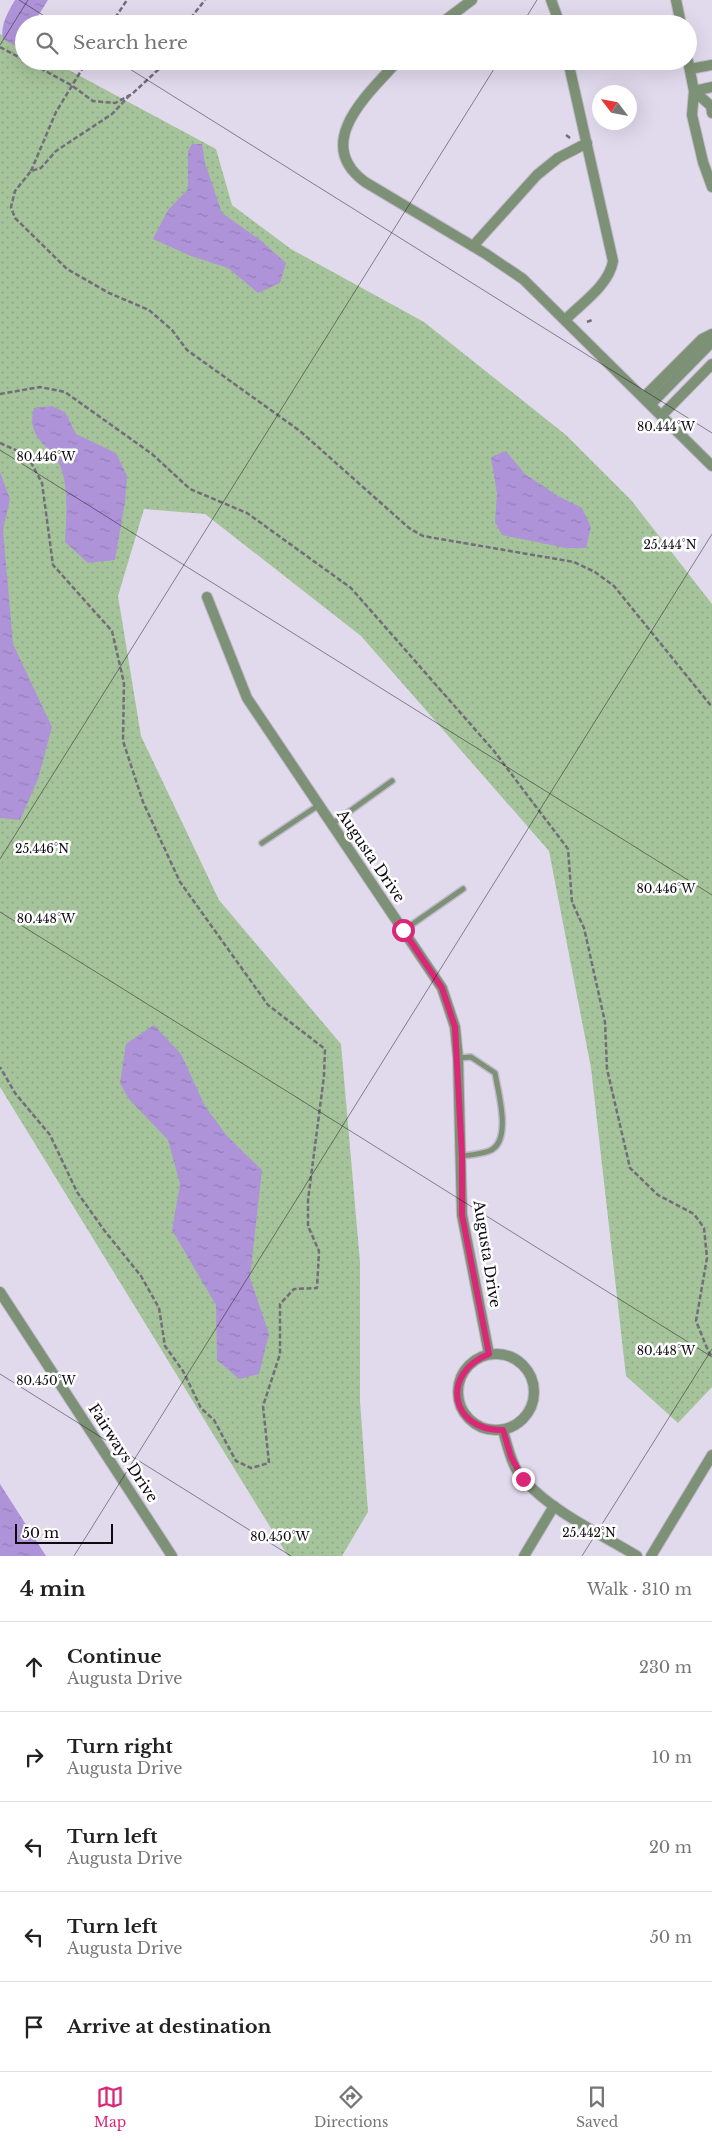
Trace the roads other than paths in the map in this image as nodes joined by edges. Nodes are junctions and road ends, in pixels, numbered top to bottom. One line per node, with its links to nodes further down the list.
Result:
1 (472, 0): 4 (street)
2 (551, 0): 5 (street)
3 (676, 0): 6 (street)
4 (452, 15)
5 (557, 15)
6 (678, 15)
7 (712, 64): 8 (street)
8 (697, 65)
9 (391, 70): 17 (street)
10 (570, 70): 15 (street)
11 (690, 70): 13 (street)
12 (712, 87): 13 (street)
13 (694, 91): 14 (street); 16 (street)
14 (712, 113)
15 (587, 143): 17 (street); 18 (street)
16 (712, 187)
17 (473, 246): 18 (street)
18 (566, 319): 22 (street)
19 (712, 334): 22 (street)
20 (712, 339): 22 (street)
21 (712, 364): 23 (street)
22 (648, 400): 23 (street)
23 (662, 415): 24 (street)
24 (712, 466)
25 (207, 596): 27 (street, Augusta Drive)
26 (392, 780): 28 (lane)
27 (319, 805): 28 (street, Augusta Drive); 29 (lane)
28 (332, 824): 31 (street, Augusta Drive)
29 (262, 843)
30 (463, 889): 31 (lane)
31 (403, 930): 32 (street, Augusta Drive)
32 (458, 1058): 33 (street, Augusta Drive); 33 (lane)
33 (462, 1156): 35 (street, Augusta Drive)
34 (0, 1292): 39 (street, Fairways Drive)
35 (489, 1354): 36 (street); 36 (street)
36 (503, 1430): 38 (street)
37 (712, 1455): 42 (street)
38 (554, 1506): 40 (street); 41 (street)
39 (172, 1556)
40 (524, 1556)
41 (637, 1556)
42 (651, 1556)

